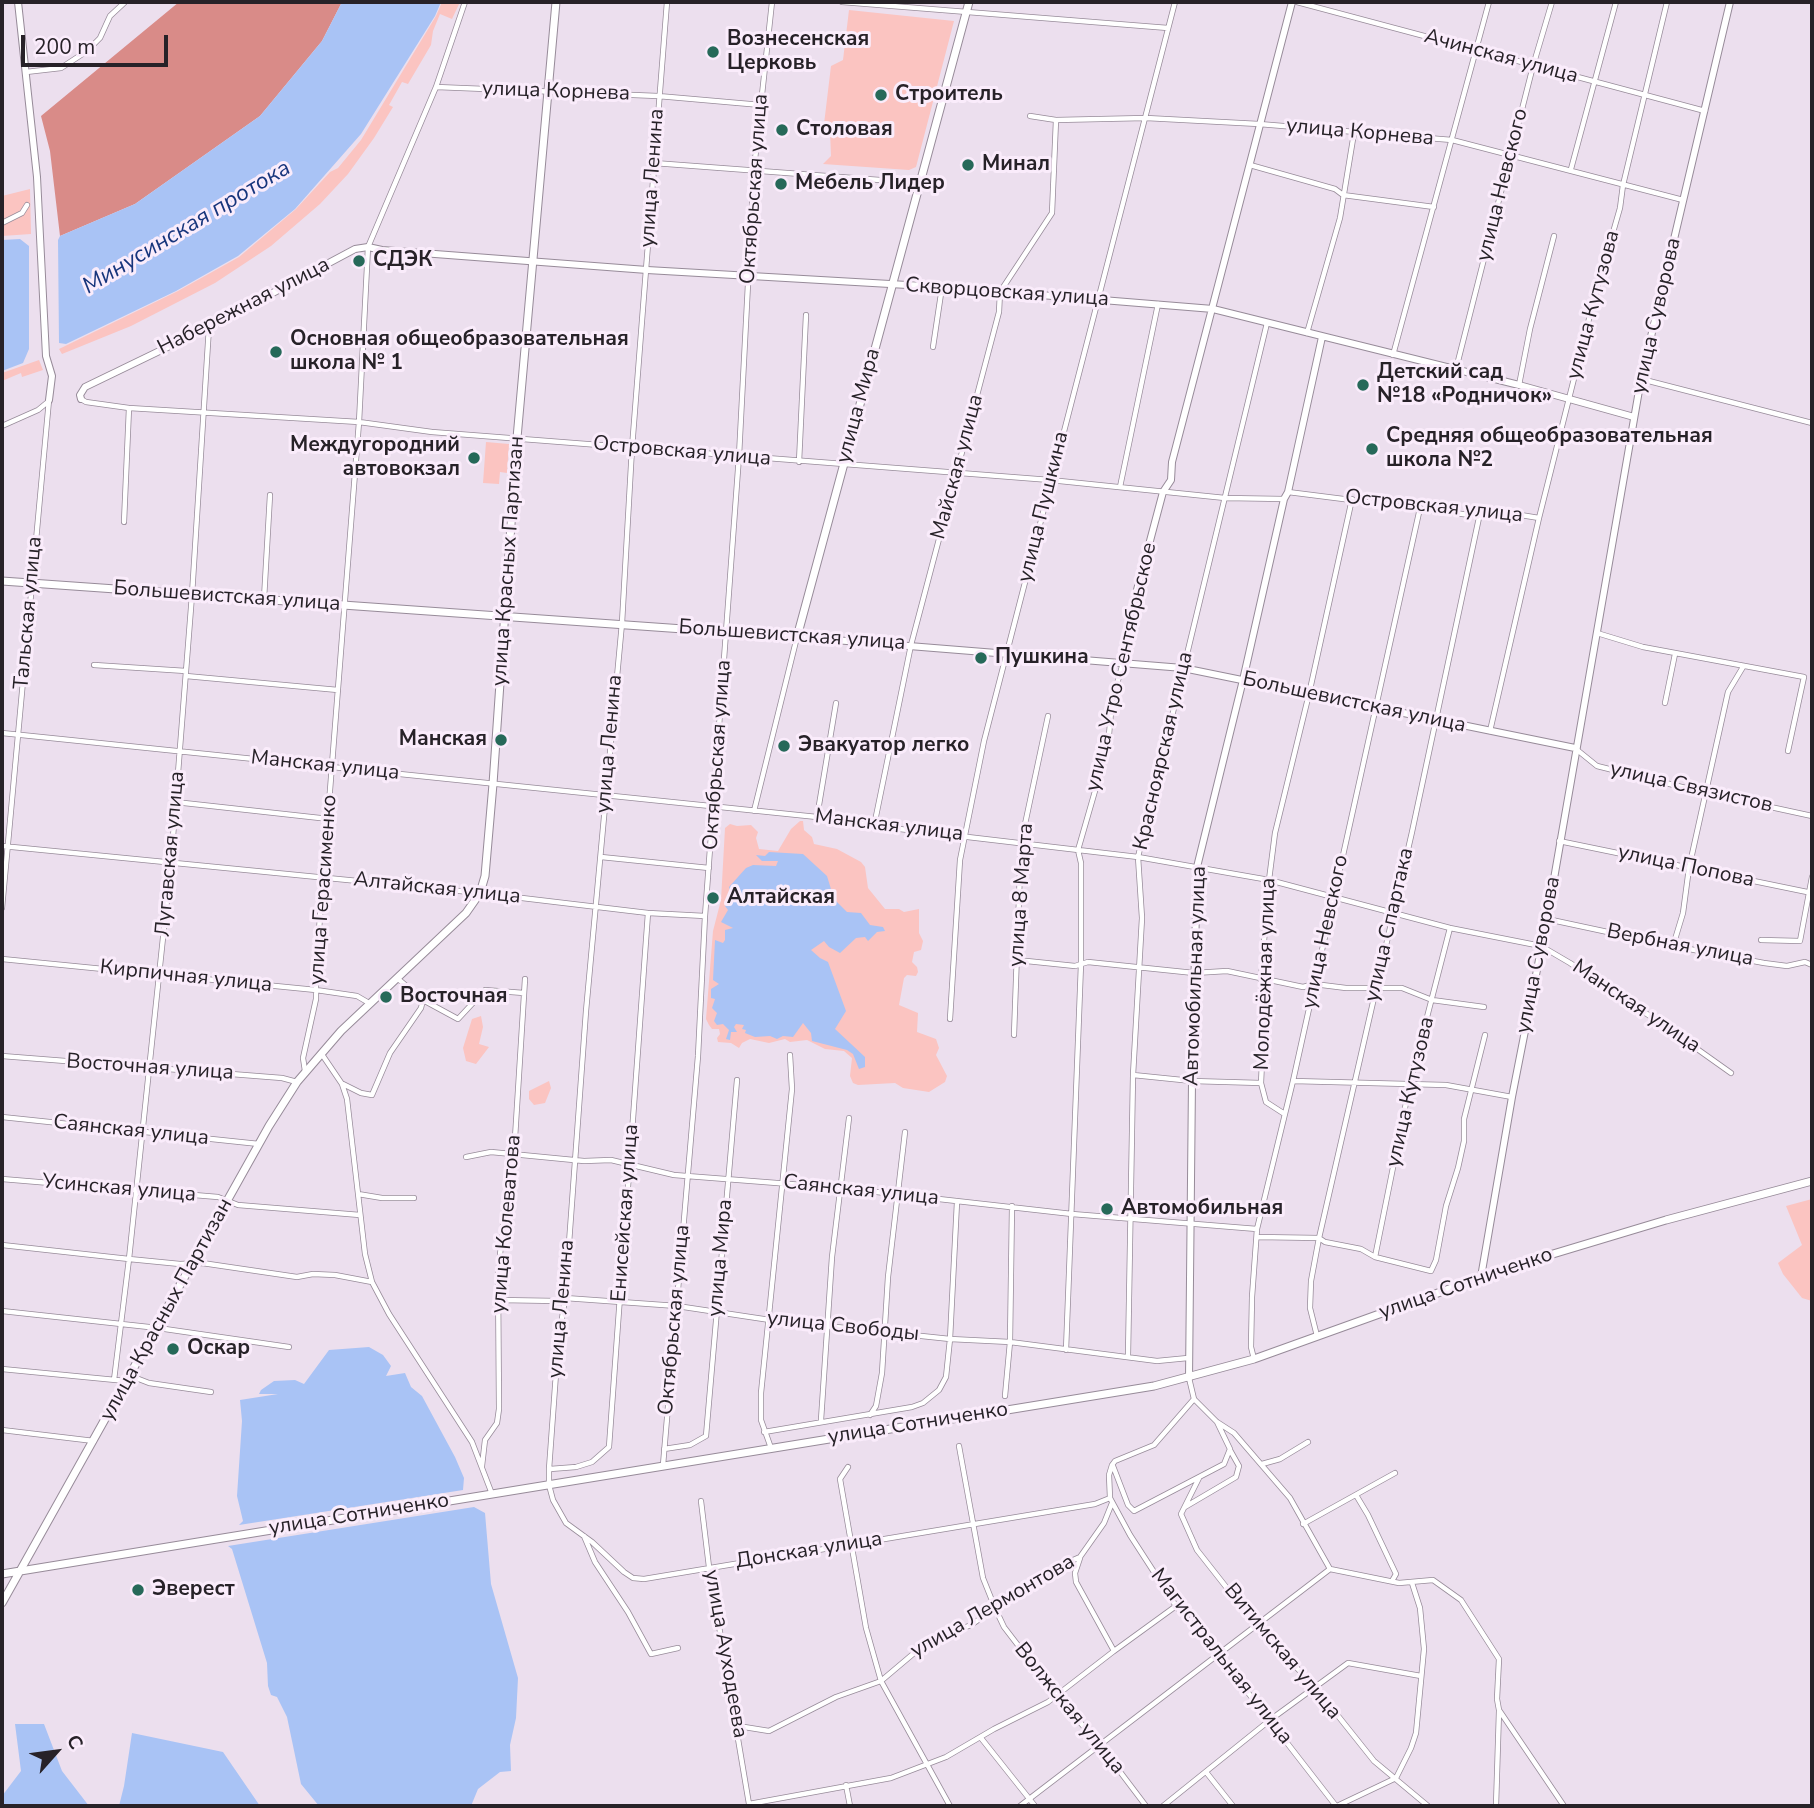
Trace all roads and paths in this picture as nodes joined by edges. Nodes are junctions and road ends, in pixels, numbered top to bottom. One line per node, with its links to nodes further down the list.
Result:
1 (18, 2): 20 (street)
2 (125, 2): 20 (street)
3 (465, 2): 22 (street)
4 (556, 2): 23 (main road, улица Красных Партизан)
5 (667, 2): 25 (street, улица Ленина)
6 (772, 2): 26 (street, Октябрьская улица)
7 (842, 2): 16 (street)
8 (969, 2): 16 (main road, улица Мира)
9 (1175, 2): 17 (street, улица Пушкина)
10 (1295, 2): 18 (street, Ачинская улица); 31 (street, улица Утро Сентябрьское)
11 (1489, 2): 18 (street)
12 (1552, 2): 19 (street, улица Невского)
13 (1616, 2): 21 (street)
14 (1667, 2): 24 (street, улица Кутузова)
15 (1730, 2): 27 (street, улица Суворова)
16 (966, 12): 17 (street); 39 (main road, улица Мира)
17 (1168, 28): 29 (street, улица Пушкина)
18 (1476, 51): 19 (street, Ачинская улица); 33 (street)
19 (1533, 66): 21 (street, Ачинская улица); 34 (street, улица Невского)
20 (26, 72): 69 (street)
21 (1596, 82): 24 (street, Ачинская улица); 38 (street)
22 (436, 87): 23 (street, улица Корнева); 47 (street)
23 (549, 93): 25 (street, улица Корнева); 48 (main road, улица Красных Партизан)
24 (1644, 95): 27 (street, Ачинская улица); 40 (street, улица Кутузова)
25 (658, 96): 26 (street, улица Корнева); 35 (street, улица Ленина)
26 (761, 105): 37 (street, Октябрьская улица)
27 (1706, 111): 42 (street, улица Суворова)
28 (1030, 116): 30 (street, улица Корнева)
29 (1146, 118): 30 (street, улица Корнева); 31 (street, улица Корнева); 54 (street, улица Пушкина)
30 (1056, 120): 53 (street, Майская улица)
31 (1259, 124): 32 (street, улица Корнева); 36 (street, улица Утро Сентябрьское)
32 (1354, 133): 33 (street, улица Корнева); 41 (street)
33 (1452, 140): 34 (street, улица Корнева); 44 (street)
34 (1511, 156): 38 (street, улица Корнева); 64 (street, улица Невского)
35 (654, 163): 37 (street); 49 (street, улица Ленина)
36 (1249, 164): 41 (street); 56 (street, улица Утро Сентябрьское)
37 (754, 169): 39 (street); 50 (street, Октябрьская улица)
38 (1571, 169): 40 (street, улица Корнева)
39 (920, 183): 51 (main road, улица Мира)
40 (1623, 185): 42 (street, улица Корнева); 68 (street, улица Кутузова)
41 (1343, 195): 44 (street); 60 (street)
42 (1683, 200): 65 (street, улица Суворова)
43 (27, 205): 45 (street)
44 (1434, 207): 63 (street)
45 (2, 223)
46 (1554, 236): 66 (street)
47 (368, 247): 48 (street, Скворцовская улица); 59 (street, Набережная улица); 75 (street, улица Герасименко)
48 (534, 261): 49 (street, Скворцовская улица); 78 (main road, улица Красных Партизан)
49 (647, 270): 50 (street, Скворцовская улица); 79 (street, улица Ленина)
50 (749, 275): 51 (street, Скворцовская улица); 80 (street, Октябрьская улица)
51 (892, 286): 52 (street, Скворцовская улица); 82 (main road, улица Мира)
52 (942, 287): 53 (street, Скворцовская улица); 62 (street)
53 (1000, 292): 54 (street, Скворцовская улица); 83 (street, Майская улица)
54 (1099, 299): 55 (street, Скворцовская улица); 84 (street, улица Пушкина)
55 (1158, 304): 56 (street, Скворцовская улица); 85 (street)
56 (1213, 309): 58 (street, Скворцовская улица); 86 (street, улица Утро Сентябрьское)
57 (806, 316): 81 (street)
58 (1267, 322): 60 (street, Скворцовская улица); 89 (street, Красноярская улица)
59 (209, 327): 67 (street, Набережная улица); 72 (street, Лугавская улица)
60 (1307, 333): 61 (street, Скворцовская улица)
61 (1322, 337): 63 (street, Скворцовская улица); 87 (street, Автомобильная улица)
62 (933, 347)
63 (1393, 355): 64 (street, Скворцовская улица)
64 (1456, 369): 66 (street, Скворцовская улица)
65 (1641, 380): 74 (street, улица Суворова); 76 (street)
66 (1519, 385): 68 (street, Скворцовская улица)
67 (81, 399): 70 (street, Островская улица)
68 (1570, 399): 74 (street, Скворцовская улица); 94 (street, улица Кутузова)
69 (50, 400): 71 (street); 73 (street, Тальская улица)
70 (129, 408): 72 (street, Островская улица); 95 (street)
71 (38, 410): 73 (street); 77 (street)
72 (202, 413): 75 (street, Островская улица); 98 (street, Лугавская улица)
73 (48, 416): 97 (street, Тальская улица)
74 (1634, 417): 104 (street, улица Суворова)
75 (359, 422): 78 (street, Островская улица); 100 (street, улица Герасименко)
76 (1812, 423)
77 (2, 426)
78 (517, 438): 79 (street, Островская улица); 101 (main road, улица Красных Партизан)
79 (632, 448): 80 (street, Островская улица); 102 (street, улица Ленина)
80 (738, 456): 81 (street, Островская улица); 103 (street, Октябрьская улица)
81 (799, 462): 82 (street, Островская улица)
82 (843, 465): 83 (street, Островская улица); 105 (main road, улица Мира)
83 (956, 474): 84 (street, Островская улица); 106 (street, Майская улица)
84 (1050, 480): 85 (street, Островская улица); 107 (street, улица Пушкина)
85 (1120, 487): 86 (street, Островская улица)
86 (1163, 492): 89 (street, Островская улица); 109 (street, улица Утро Сентябрьское)
87 (1288, 492): 90 (street, Автомобильная улица); 91 (street, Островская улица)
88 (270, 495): 99 (street)
89 (1225, 498): 90 (street, Островская улица); 112 (street, Красноярская улица)
90 (1284, 499): 116 (street, Автомобильная улица)
91 (1352, 499): 92 (street, Островская улица); 118 (street, Молодёжная улица)
92 (1420, 508): 93 (street, Островская улица); 121 (street, улица Невского)
93 (1480, 513): 94 (street, Островская улица); 123 (street, улица Спартака)
94 (1538, 518): 124 (street, улица Кутузова)
95 (124, 522)
96 (2, 581): 97 (main road, Большевистская улица)
97 (31, 583): 98 (main road, Большевистская улица); 126 (street, Тальская улица)
98 (192, 595): 99 (main road, Большевистская улица); 113 (street, Лугавская улица)
99 (264, 599): 100 (main road, Большевистская улица)
100 (345, 606): 101 (main road, Большевистская улица); 117 (street, улица Герасименко)
101 (506, 617): 102 (main road, Большевистская улица); 131 (main road, улица Красных Партизан)
102 (622, 623): 103 (main road, Большевистская улица); 133 (street, улица Ленина)
103 (727, 632): 105 (main road, Большевистская улица); 135 (street, Октябрьская улица)
104 (1597, 633): 108 (street); 127 (street, улица Суворова)
105 (797, 636): 106 (street, Большевистская улица); 136 (street, улица Мира)
106 (911, 645): 107 (street, Большевистская улица); 140 (street, Майская улица)
107 (1008, 653): 109 (street, Большевистская улица); 141 (street, улица Пушкина)
108 (1675, 654): 111 (street); 120 (street)
109 (1123, 662): 112 (street, Большевистская улица); 145 (street, улица Утро Сентябрьское)
110 (94, 664): 113 (street)
111 (1743, 667): 114 (street); 132 (street)
112 (1183, 668): 116 (street, Большевистская улица); 147 (street, Красноярская улица)
113 (186, 674): 117 (street); 128 (street, Лугавская улица)
114 (1804, 677): 115 (street); 129 (street)
115 (1812, 678)
116 (1243, 680): 118 (street, Большевистская улица); 149 (street, Автомобильная улица)
117 (338, 690): 130 (street, улица Герасименко)
118 (1309, 694): 121 (street, Большевистская улица); 154 (street, Молодёжная улица)
119 (836, 703): 138 (street)
120 (1665, 704)
121 (1376, 706): 123 (street, Большевистская улица); 157 (street, улица Невского)
122 (1048, 716): 143 (street, улица 8 Марта)
123 (1436, 719): 124 (street, Большевистская улица); 160 (street, улица Спартака)
124 (1490, 731): 127 (street, Большевистская улица)
125 (2, 733): 126 (street, Манская улица)
126 (19, 735): 128 (street, Манская улица); 144 (street, Тальская улица)
127 (1575, 748): 132 (street, улица Связистов); 142 (street, улица Суворова)
128 (180, 751): 130 (street, Манская улица); 134 (street, Лугавская улица)
129 (1788, 751)
130 (333, 766): 131 (street, Манская улица); 139 (street, улица Герасименко)
131 (494, 784): 133 (street, Манская улица); 155 (main road, улица Красных Партизан)
132 (1706, 793): 137 (street, улица Связистов); 151 (street)
133 (605, 796): 135 (street, Манская улица); 146 (street, улица Ленина)
134 (175, 802): 139 (street); 148 (street, Лугавская улица)
135 (714, 807): 136 (street, Манская улица); 150 (street, Октябрьская улица)
136 (754, 811): 138 (street, Манская улица)
137 (1812, 816)
138 (817, 817): 140 (street, Манская улица)
139 (328, 819): 153 (street, улица Герасименко)
140 (874, 826): 141 (street, Манская улица)
141 (965, 836): 143 (street, Манская улица); 186 (street, улица Пушкина)
142 (1559, 841): 151 (street, улица Попова); 163 (street, улица Суворова)
143 (1021, 843): 145 (street, Манская улица); 169 (street, улица 8 Марта)
144 (5, 847): 148 (street, Алтайская улица); 159 (street, Тальская улица)
145 (1078, 849): 147 (street, Манская улица); 170 (street, улица Утро Сентябрьское)
146 (601, 857): 150 (street); 158 (street, улица Ленина)
147 (1138, 858): 149 (street, Манская улица); 172 (street, Красноярская улица)
148 (171, 862): 153 (street, Алтайская улица); 174 (street, Лугавская улица)
149 (1197, 867): 154 (street, Манская улица); 173 (street, Автомобильная улица)
150 (709, 868): 162 (street, Октябрьская улица)
151 (1689, 868): 156 (street, улица Попова); 167 (street)
152 (1812, 877): 156 (street)
153 (324, 878): 155 (street, Алтайская улица); 180 (street, улица Герасименко)
154 (1269, 880): 157 (street, Манская улица); 176 (street, Молодёжная улица)
155 (480, 893): 158 (street, Алтайская улица); 175 (main road, улица Красных Партизан)
156 (1811, 893): 165 (street)
157 (1333, 898): 160 (street, Манская улица); 178 (street, улица Невского)
158 (596, 905): 161 (street, Алтайская улица); 214 (street, улица Ленина)
159 (2, 908)
160 (1393, 912): 164 (street, Манская улица); 179 (street, улица Спартака)
161 (648, 913): 162 (street, Алтайская улица); 215 (street, Енисейская улица)
162 (705, 916): 216 (street, Октябрьская улица)
163 (1547, 919): 166 (street, улица Суворова); 167 (street, Вербная улица)
164 (1450, 928): 166 (street, Манская улица); 183 (street, улица Кутузова)
165 (1761, 940)
166 (1541, 946): 194 (street, Манская улица); 205 (street, улица Суворова)
167 (1673, 946): 171 (street, Вербная улица)
168 (2, 959): 174 (street, Кирпичная улица)
169 (1017, 960): 170 (street); 187 (street, улица 8 Марта)
170 (1081, 964): 172 (street); 229 (street, улица Утро Сентябрьское)
171 (1812, 965)
172 (1138, 967): 173 (street); 195 (street, Красноярская улица)
173 (1194, 973): 176 (street); 198 (street, Автомобильная улица)
174 (160, 974): 180 (street, Кирпичная улица); 192 (street, Лугавская улица)
175 (396, 978): 182 (street); 184 (main road, улица Красных Партизан)
176 (1261, 978): 178 (street); 200 (street, Молодёжная улица)
177 (525, 979): 181 (street, улица Колеватова)
178 (1314, 984): 179 (street); 197 (street, улица Невского)
179 (1375, 987): 183 (street); 201 (street, улица Спартака)
180 (316, 990): 184 (street, Кирпичная улица); 193 (street, улица Герасименко)
181 (524, 993): 182 (street); 212 (street, улица Колеватова)
182 (423, 1000): 203 (street)
183 (1432, 1000): 185 (street); 202 (street, улица Кутузова)
184 (369, 1003): 189 (main road, улица Красных Партизан)
185 (1484, 1007)
186 (950, 1019)
187 (1014, 1035)
188 (1485, 1035): 204 (street)
189 (320, 1053): 193 (main road, улица Красных Партизан); 203 (street)
190 (790, 1055): 220 (street)
191 (2, 1056): 192 (street, Восточная улица)
192 (149, 1069): 199 (street, Восточная улица); 210 (street, Лугавская улица)
193 (305, 1071): 199 (main road, улица Красных Партизан)
194 (1731, 1073)
195 (1133, 1075): 198 (street); 231 (street, Красноярская улица)
196 (737, 1080): 218 (street, улица Мира)
197 (1293, 1080): 201 (street); 206 (street, улица Невского)
198 (1192, 1081): 200 (street); 232 (street, Автомобильная улица)
199 (297, 1082): 211 (main road, улица Красных Партизан)
200 (1261, 1083): 206 (street, Молодёжная улица)
201 (1354, 1083): 202 (street); 235 (street, улица Спартака)
202 (1410, 1083): 204 (street); 237 (street, улица Кутузова)
203 (342, 1084): 223 (street)
204 (1471, 1090): 205 (street); 237 (street)
205 (1512, 1097): 240 (street, улица Суворова)
206 (1283, 1113): 233 (street, улица Невского)
207 (2, 1117): 210 (street, Саянская улица)
208 (849, 1118): 221 (street)
209 (905, 1132): 224 (street)
210 (143, 1133): 211 (street, Саянская улица); 222 (street, Лугавская улица)
211 (260, 1144): 226 (main road, улица Красных Партизан)
212 (513, 1154): 213 (street, Саянская улица); 214 (street, Саянская улица); 243 (street, улица Колеватова)
213 (466, 1157)
214 (576, 1158): 215 (street, Саянская улица); 242 (street, улица Ленина)
215 (631, 1163): 216 (street, Саянская улица); 244 (street, Енисейская улица)
216 (687, 1174): 218 (street, Саянская улица); 245 (street, Октябрьская улица)
217 (2, 1179): 222 (street, Усинская улица)
218 (727, 1179): 220 (street, Саянская улица); 247 (street, улица Мира)
219 (1812, 1181): 240 (main road, улица Сотниченко)
220 (782, 1183): 221 (street, Саянская улица); 248 (street)
221 (841, 1188): 224 (street, Саянская улица); 250 (street)
222 (137, 1191): 226 (street, Усинская улица); 238 (street, Лугавская улица)
223 (358, 1194): 225 (street); 230 (street)
224 (898, 1194): 227 (street, Саянская улица); 252 (street)
225 (414, 1198)
226 (229, 1200): 230 (street, Усинская улица); 239 (main road, улица Красных Партизан)
227 (957, 1202): 228 (street, Саянская улица); 254 (street)
228 (1012, 1206): 229 (street, Саянская улица); 255 (street)
229 (1072, 1214): 231 (street, Саянская улица); 257 (street, улица Утро Сентябрьское)
230 (360, 1215): 241 (street)
231 (1131, 1218): 232 (street, Саянская улица); 258 (street, Красноярская улица)
232 (1189, 1222): 233 (street, Саянская улица); 259 (street, Автомобильная улица)
233 (1257, 1228): 234 (street, улица Невского)
234 (1256, 1237): 235 (street); 260 (street, улица Невского)
235 (1319, 1238): 237 (street); 253 (street, улица Спартака)
236 (2, 1245): 238 (street)
237 (1375, 1257)
238 (129, 1259): 239 (street); 249 (street, Лугавская улица)
239 (193, 1263): 241 (street); 251 (main road, улица Красных Партизан)
240 (1480, 1277): 253 (main road, улица Сотниченко)
241 (372, 1282): 282 (street)
242 (565, 1298): 243 (street, улица Свободы); 244 (street, улица Свободы); 284 (street, улица Ленина)
243 (499, 1300): 282 (street, улица Колеватова)
244 (619, 1302): 245 (street, улица Свободы); 284 (street, Енисейская улица)
245 (677, 1307): 247 (street, улица Свободы); 277 (street, Октябрьская улица)
246 (2, 1311): 249 (street)
247 (715, 1312): 248 (street, улица Свободы); 277 (street, улица Мира)
248 (770, 1320): 250 (street, улица Свободы); 272 (street)
249 (121, 1324): 251 (street); 264 (street, Лугавская улица)
250 (829, 1326): 252 (street, улица Свободы); 269 (street)
251 (158, 1328): 256 (street); 263 (main road, улица Красных Партизан)
252 (886, 1332): 254 (street, улица Свободы); 268 (street)
253 (1317, 1337): 260 (main road, улица Сотниченко)
254 (950, 1339): 255 (street, улица Свободы); 268 (street)
255 (1010, 1342): 257 (street, улица Свободы); 266 (street)
256 (289, 1347)
257 (1066, 1350): 258 (street, улица Свободы)
258 (1128, 1356): 259 (street, улица Свободы)
259 (1188, 1358): 262 (street, Автомобильная улица)
260 (1254, 1359): 262 (main road, улица Сотниченко)
261 (2, 1369): 264 (street)
262 (1189, 1378): 267 (street); 276 (main road, улица Сотниченко)
263 (130, 1379): 264 (street); 265 (street); 273 (main road, улица Красных Партизан)
264 (114, 1380)
265 (211, 1392)
266 (1005, 1395)
267 (1194, 1399): 270 (street); 281 (street)
268 (869, 1415): 269 (street)
269 (821, 1421): 272 (street)
270 (1217, 1422): 278 (street); 279 (street)
271 (2, 1430): 273 (street)
272 (764, 1432): 276 (street)
273 (94, 1441): 300 (main road, улица Красных Партизан)
274 (1308, 1442): 279 (street)
275 (959, 1446): 293 (street, Волжская улица)
276 (771, 1448): 280 (main road, улица Сотниченко)
277 (664, 1449): 280 (street, Октябрьская улица)
278 (1230, 1449): 286 (street); 292 (street)
279 (1261, 1464): 294 (street)
280 (663, 1465): 287 (main road, улица Сотниченко)
281 (1112, 1465): 286 (street); 291 (street)
282 (482, 1466): 288 (street)
283 (848, 1467): 296 (street)
284 (550, 1469): 287 (street, улица Ленина)
285 (1395, 1473): 289 (street)
286 (1199, 1478): 292 (street)
287 (549, 1485): 288 (main road, улица Сотниченко); 295 (street, Донская улица)
288 (492, 1494): 300 (main road, улица Сотниченко)
289 (1356, 1495): 294 (street); 302 (street)
290 (701, 1501): 298 (street, улица Ауходеева)
291 (1111, 1501): 293 (street, Донская улица); 297 (street, улица Лермонтова); 305 (street, Магистральная улица)
292 (1184, 1508): 307 (street, Витимская улица)
293 (974, 1524): 296 (street, Донская улица); 306 (street, Волжская улица)
294 (1303, 1524): 299 (street)
295 (583, 1535): 298 (street, Донская улица); 308 (street)
296 (852, 1544): 298 (street, Донская улица); 312 (street)
297 (1080, 1557): 306 (street, улица Лермонтова); 309 (street)
298 (709, 1567): 317 (street, улица Ауходеева)
299 (1330, 1569): 302 (street); 307 (street)
300 (20, 1572): 301 (main road, улица Сотниченко); 304 (main road, улица Красных Партизан)
301 (2, 1574)
302 (1392, 1581): 303 (street)
303 (1412, 1583): 311 (street); 315 (street)
304 (2, 1602)
305 (1177, 1606): 309 (street); 310 (street, Магистральная улица)
306 (995, 1608): 312 (street, улица Лермонтова); 314 (street, Волжская улица)
307 (1256, 1625): 310 (street); 313 (street, Витимская улица)
308 (678, 1648)
309 (1114, 1651): 314 (street)
310 (1218, 1654): 316 (street, Магистральная улица); 319 (street)
311 (1421, 1676): 313 (street); 322 (street)
312 (881, 1681): 317 (street, улица Лермонтова); 320 (street)
313 (1315, 1687): 316 (street); 322 (street, Витимская улица)
314 (1057, 1696): 318 (street); 319 (street, Волжская улица)
315 (1499, 1710): 335 (street); 336 (street)
316 (1270, 1720): 321 (street); 333 (street, Магистральная улица)
317 (738, 1726): 325 (street, улица Ауходеева)
318 (981, 1738): 320 (street); 324 (street)
319 (1099, 1744): 324 (street); 330 (street, Волжская улица)
320 (928, 1765): 323 (street); 327 (street)
321 (1206, 1772): 331 (street); 332 (street)
322 (1396, 1779): 333 (street); 334 (street, Витимская улица)
323 (846, 1785): 325 (street); 326 (street)
324 (1030, 1799): 328 (street); 329 (street)
325 (750, 1805)
326 (850, 1806)
327 (950, 1806)
328 (1020, 1806)
329 (1035, 1806)
330 (1146, 1806)
331 (1163, 1806)
332 (1233, 1806)
333 (1337, 1806)
334 (1428, 1806)
335 (1496, 1806)
336 (1564, 1806)

